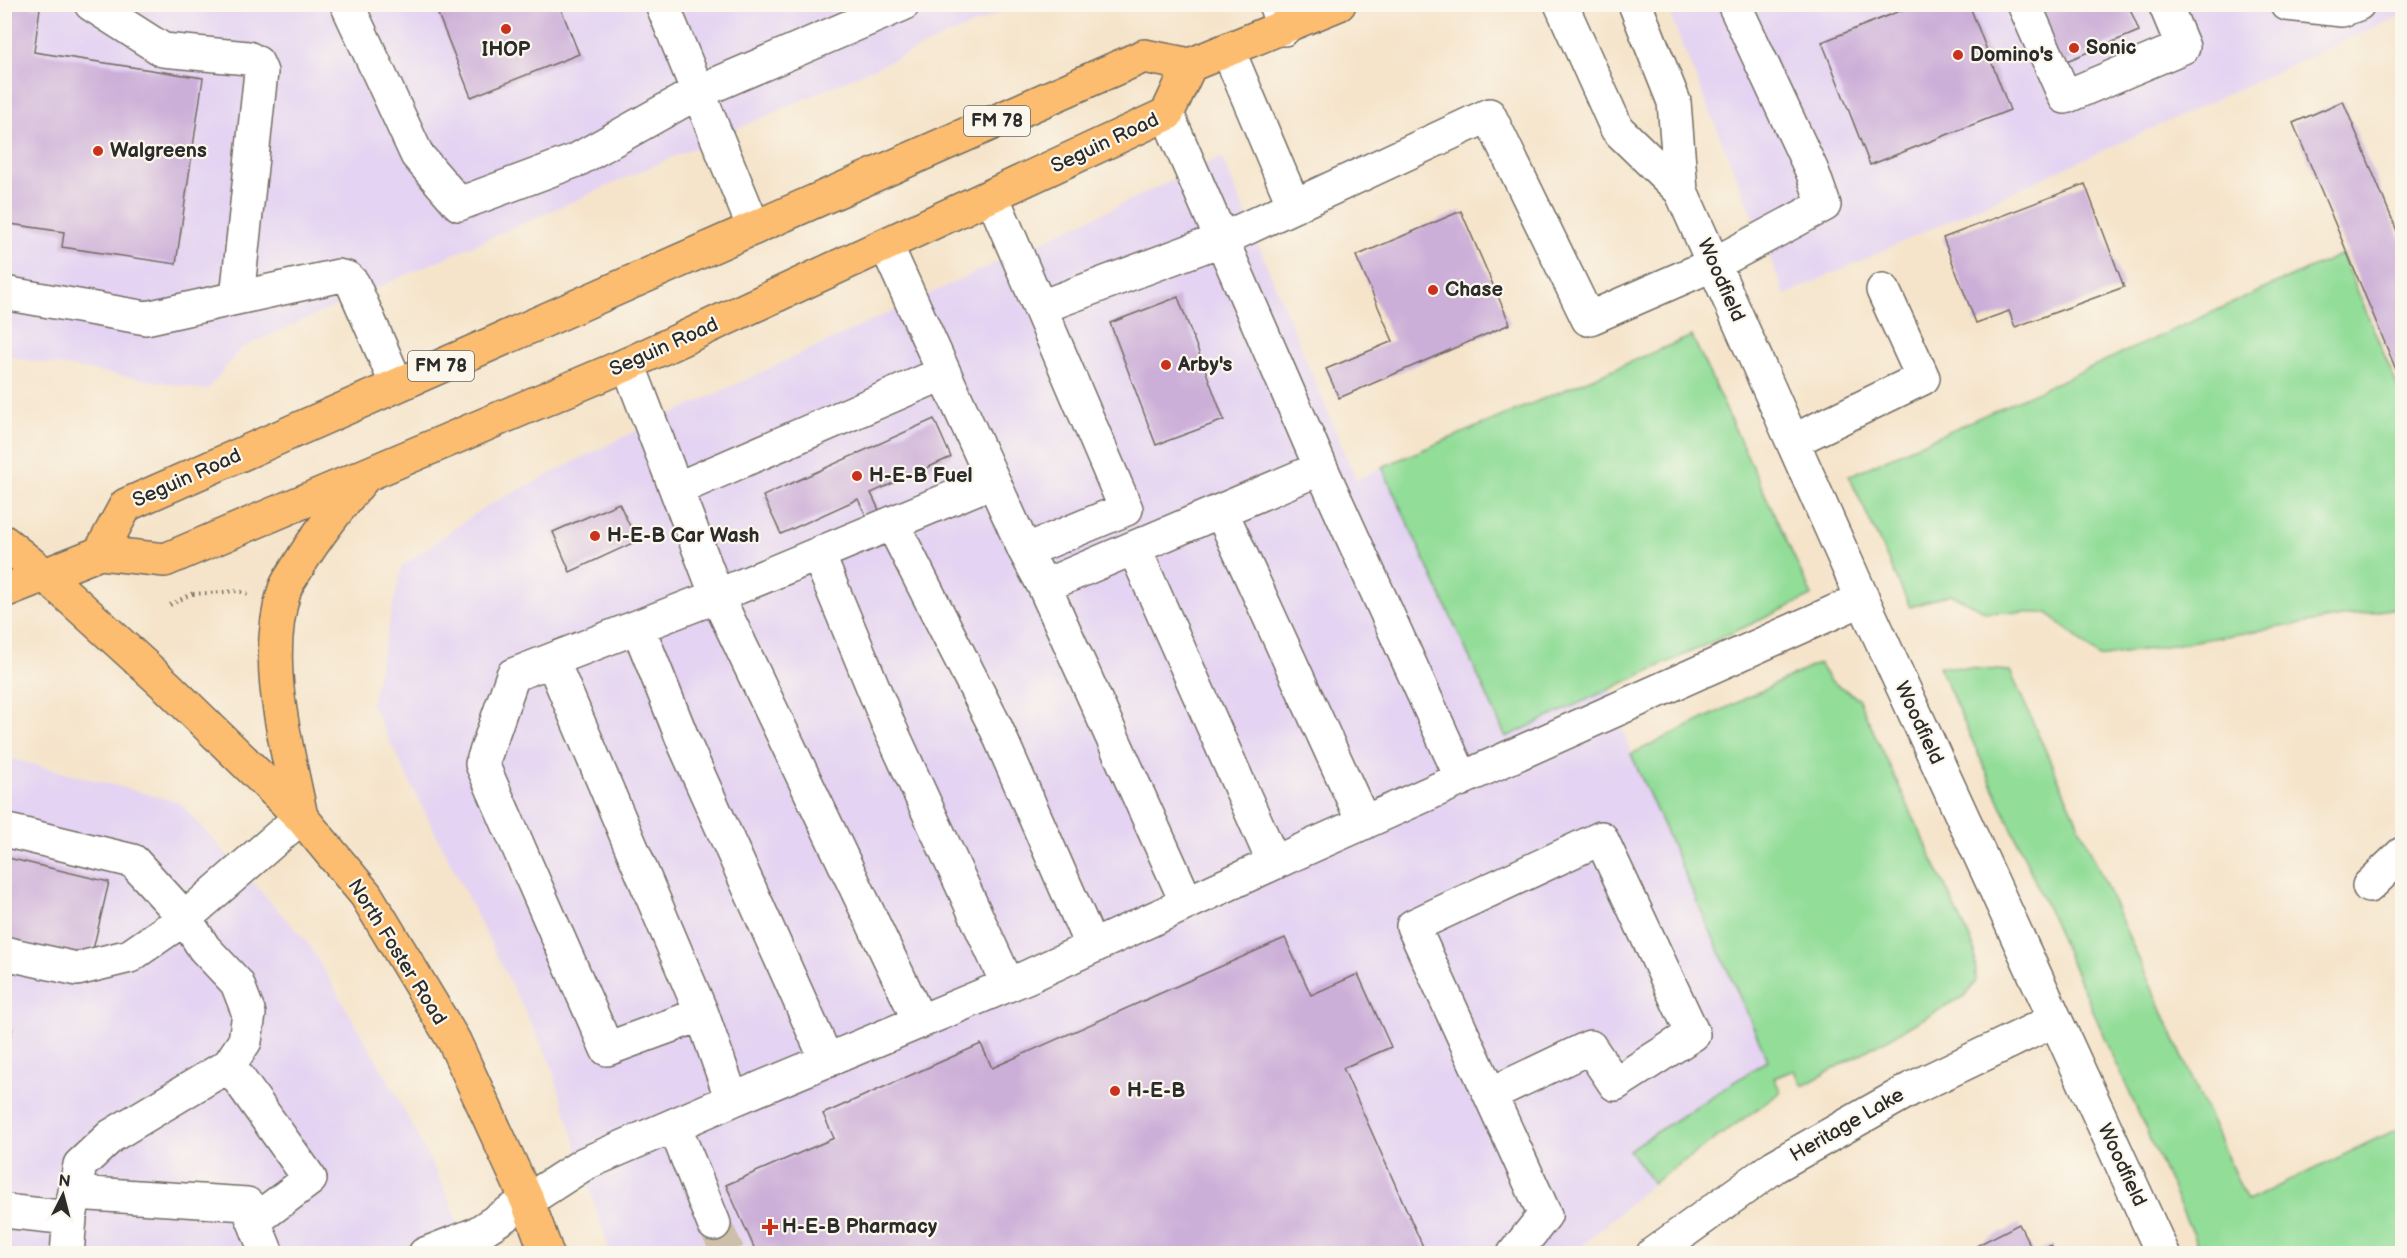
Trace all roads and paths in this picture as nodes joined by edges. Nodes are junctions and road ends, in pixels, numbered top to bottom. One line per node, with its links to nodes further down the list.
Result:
1 (91, 4): 27 (street)
2 (347, 4): 16 (street)
3 (903, 4): 16 (street)
4 (1339, 4): 13 (main road)
5 (1561, 4): 18 (street, Woodfield)
6 (1635, 4): 18 (street, Woodfield)
7 (1738, 4): 24 (street)
8 (2024, 4): 9 (street)
9 (2165, 4)
10 (2358, 4): 11 (street)
11 (2288, 5)
12 (666, 6): 16 (street)
13 (1279, 17): 14 (main road)
14 (1228, 50): 15 (main road); 20 (street)
15 (1190, 65): 17 (main road, Seguin Road); 21 (main road, Seguin Road / FM 78)
16 (698, 92): 21 (street)
17 (1167, 114): 19 (main road, Seguin Road); 22 (street)
18 (1681, 191): 24 (street, Woodfield)
19 (992, 196): 23 (main road, Seguin Road); 28 (street)
20 (1294, 206): 22 (street); 24 (street)
21 (754, 228): 31 (main road, Seguin Road / FM 78)
22 (1223, 238): 28 (street); 33 (street)
23 (886, 245): 29 (main road, Seguin Road); 30 (street)
24 (1714, 264): 32 (street, Woodfield)
25 (1883, 291): 32 (street)
26 (4, 293): 27 (street)
27 (237, 298): 31 (street)
28 (1041, 307): 41 (street)
29 (628, 364): 34 (main road, Seguin Road); 36 (street)
30 (944, 373): 35 (street); 36 (street)
31 (397, 385): 42 (main road, Seguin Road / FM 78)
32 (1792, 441): 51 (street, Woodfield)
33 (1321, 468): 37 (street); 55 (street)
34 (368, 472): 42 (main road, Seguin Road); 56 (main road)
35 (993, 481): 38 (street); 41 (street)
36 (677, 489): 50 (street)
37 (1221, 511): 40 (street); 57 (street)
38 (892, 524): 43 (street); 64 (street)
39 (4, 542): 44 (main road, North Foster Road)
40 (1134, 548): 45 (street); 60 (street)
41 (1025, 551): 45 (street)
42 (100, 553): 44 (main road, Seguin Road)
43 (818, 554): 50 (street); 66 (street)
44 (45, 575): 47 (main road, Seguin Road); 56 (main road, North Foster Road)
45 (1044, 586): 62 (street)
46 (187, 588): 48 (path)
47 (4, 591)
48 (193, 594): 49 (path); 52 (path)
49 (258, 596)
50 (717, 596): 53 (street); 69 (street)
51 (1863, 599): 55 (street); 68 (street, Woodfield)
52 (170, 605)
53 (638, 627): 54 (street); 70 (street)
54 (552, 660): 67 (street); 67 (street)
55 (1461, 779): 57 (street)
56 (301, 817): 63 (street); 75 (main road, North Foster Road)
57 (1364, 823): 60 (street)
58 (4, 831): 63 (street)
59 (2403, 854): 61 (street)
60 (1274, 863): 62 (street)
61 (2369, 886)
62 (1187, 903): 64 (street)
63 (185, 918): 65 (street); 71 (street)
64 (1092, 947): 66 (street)
65 (4, 953)
66 (1008, 985): 69 (street)
67 (702, 1014): 73 (street)
68 (2055, 1020): 85 (street, Heritage Lake); 86 (street, Woodfield)
69 (920, 1022): 70 (street)
70 (827, 1061): 73 (street)
71 (229, 1065): 76 (street); 78 (street)
72 (1491, 1094): 72 (street); 84 (street)
73 (732, 1100): 74 (street)
74 (674, 1125): 75 (street); 79 (street)
75 (527, 1200): 82 (street); 83 (main road, North Foster Road)
76 (73, 1206): 77 (street); 78 (street); 80 (street)
77 (4, 1211)
78 (254, 1221): 81 (street)
79 (714, 1224)
80 (67, 1254)
81 (267, 1254)
82 (425, 1254)
83 (547, 1254)
84 (1514, 1254)
85 (1653, 1254)
86 (2163, 1254)

